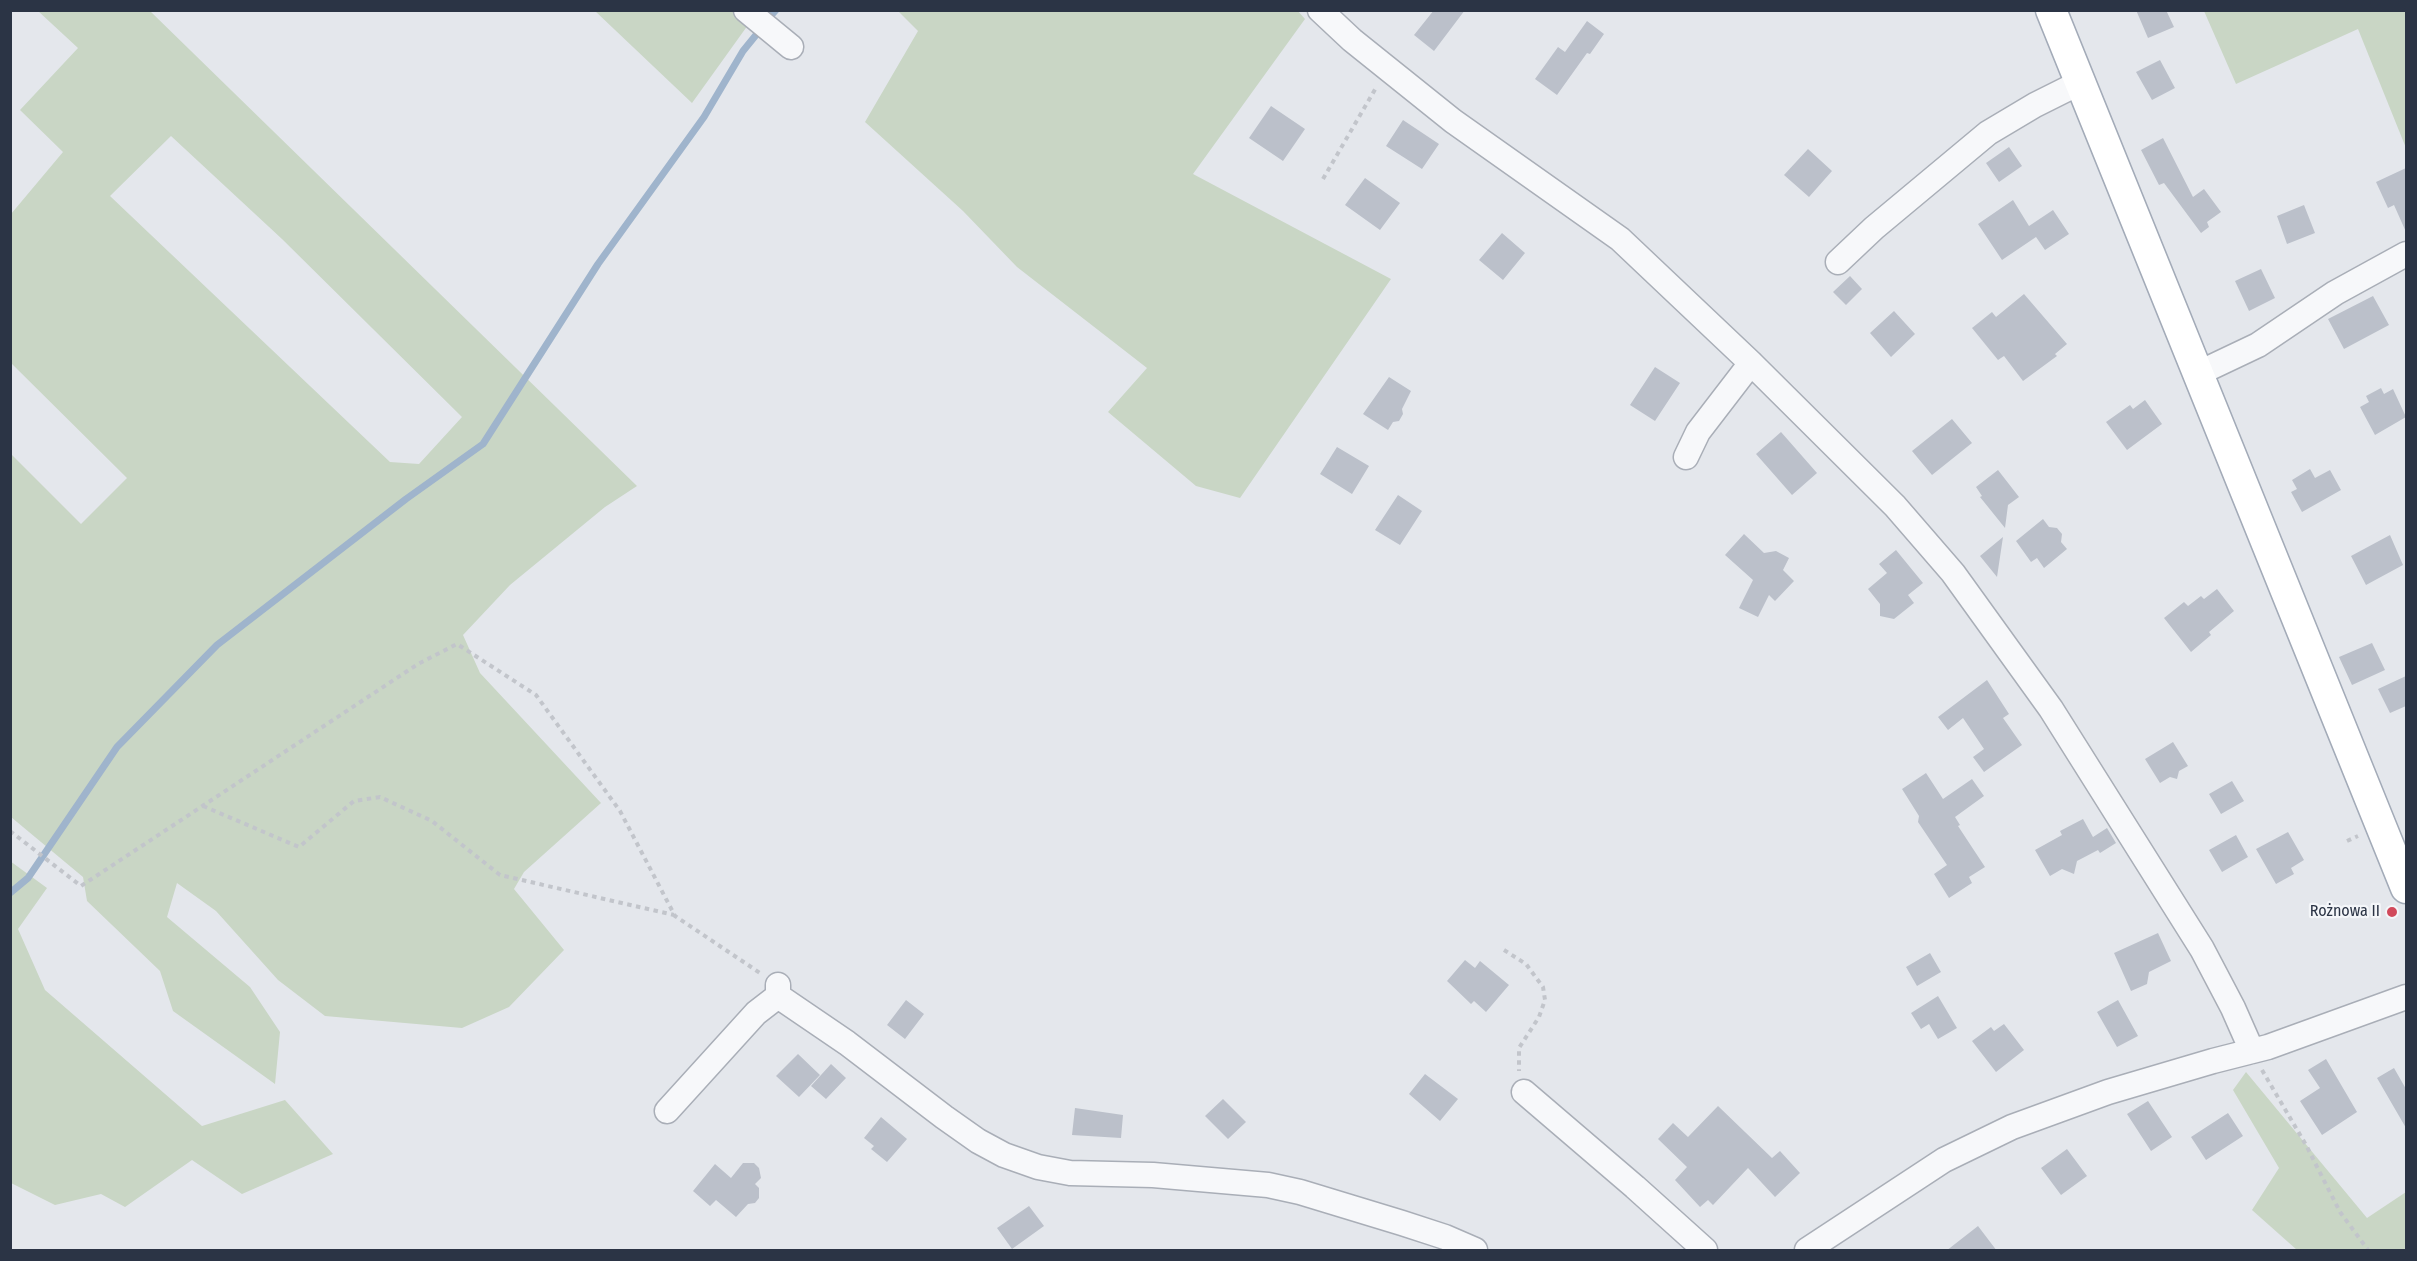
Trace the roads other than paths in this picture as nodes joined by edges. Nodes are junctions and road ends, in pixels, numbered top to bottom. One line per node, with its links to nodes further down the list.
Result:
1 (746, 10): 4 (street)
2 (1320, 10): 8 (street)
3 (2051, 10): 5 (main road)
4 (791, 47)
5 (2081, 82): 7 (street); 9 (main road)
6 (2406, 254): 9 (street)
7 (1838, 262)
8 (1751, 363): 10 (street); 13 (street)
9 (2199, 373): 11 (main road)
10 (1686, 456)
11 (2406, 888)
12 (2406, 998): 13 (street)
13 (2252, 1051): 18 (street)
14 (1524, 1092): 17 (street)
15 (667, 1111): 16 (street)
16 (1475, 1251)
17 (1705, 1251)
18 (1807, 1251)

